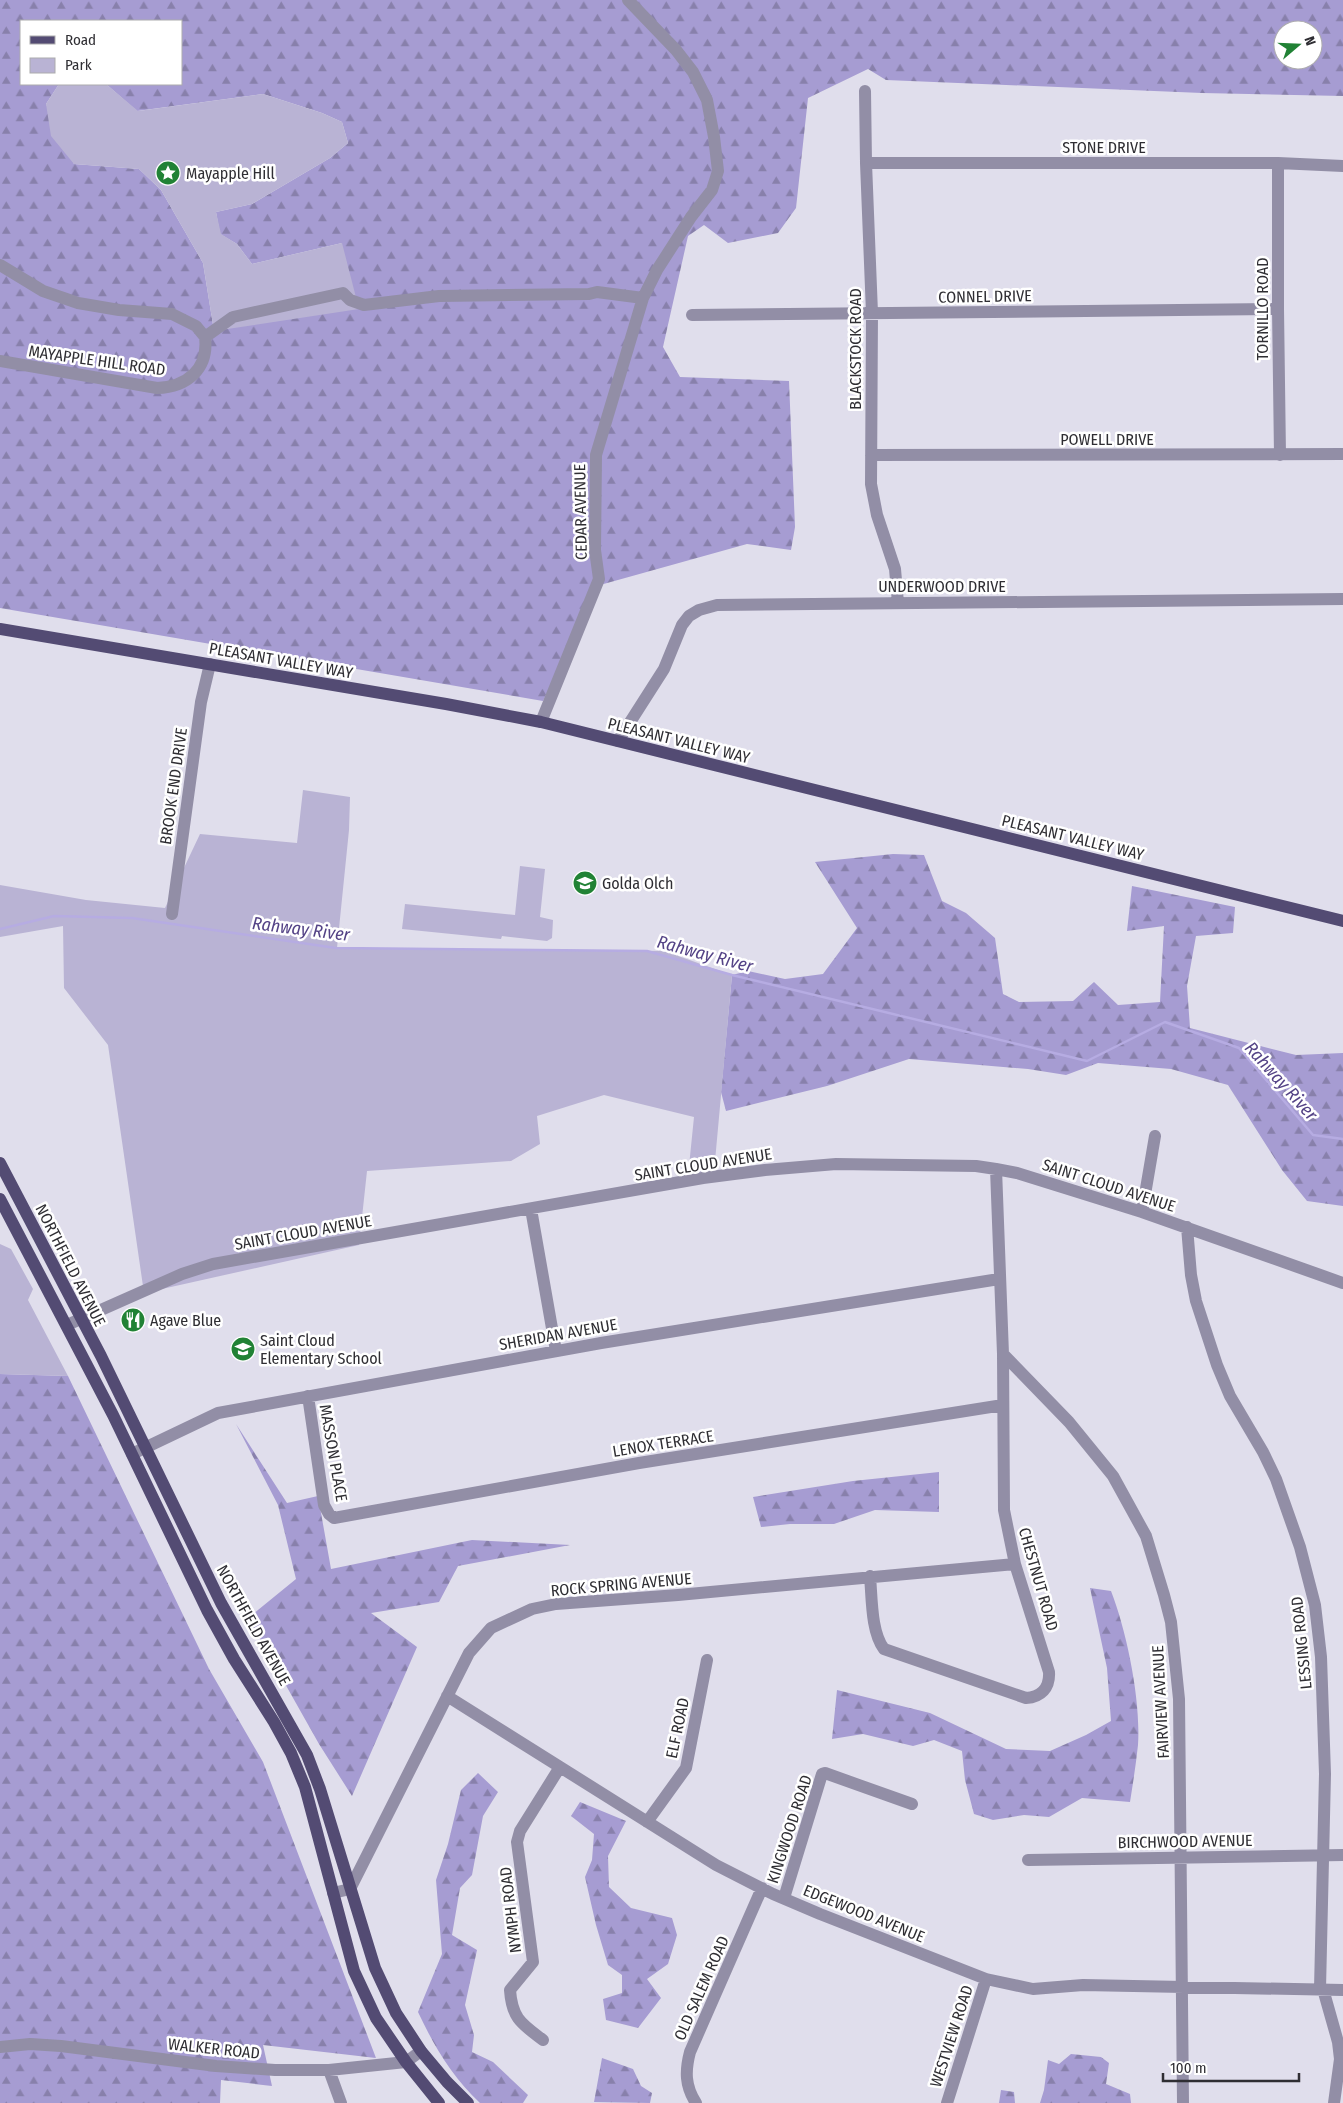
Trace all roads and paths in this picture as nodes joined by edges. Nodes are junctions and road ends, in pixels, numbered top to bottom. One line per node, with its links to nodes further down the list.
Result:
1 (628, 0): 7 (street, CEDAR AVENUE)
2 (865, 91): 3 (street, BLACKSTOCK ROAD)
3 (866, 163): 4 (street, STONE DRIVE); 9 (street, BLACKSTOCK ROAD)
4 (1278, 163): 5 (street, STONE DRIVE); 8 (street, TORNILLO ROAD)
5 (1343, 166)
6 (0, 265): 11 (street)
7 (643, 298): 11 (street); 20 (street, CEDAR AVENUE)
8 (1278, 309): 9 (street, CONNEL DRIVE); 14 (street, TORNILLO ROAD)
9 (872, 313): 10 (street, CONNEL DRIVE); 15 (street, BLACKSTOCK ROAD)
10 (692, 315)
11 (210, 334): 12 (street, MAYAPPLE HILL ROAD)
12 (0, 362)
13 (1343, 454): 14 (street, POWELL DRIVE)
14 (1280, 455): 15 (street, POWELL DRIVE)
15 (871, 456): 17 (street, BLACKSTOCK ROAD)
16 (1343, 599): 17 (street, UNDERWOOD DRIVE)
17 (898, 603): 21 (street, UNDERWOOD DRIVE)
18 (0, 628): 19 (main road, PLEASANT VALLEY WAY)
19 (210, 664): 20 (main road, PLEASANT VALLEY WAY); 22 (street, BROOK END DRIVE)
20 (541, 722): 21 (main road, PLEASANT VALLEY WAY)
21 (618, 741): 23 (main road, PLEASANT VALLEY WAY)
22 (172, 914)
23 (1343, 921)
24 (1155, 1136): 30 (street)
25 (0, 1163): 27 (main road, NORTHFIELD AVENUE)
26 (996, 1169): 29 (street, SAINT CLOUD AVENUE); 30 (street, SAINT CLOUD AVENUE); 32 (street, CHESTNUT ROAD)
27 (14, 1189): 28 (street); 34 (main road, NORTHFIELD AVENUE)
28 (0, 1199): 35 (main road, NORTHFIELD AVENUE)
29 (531, 1209): 34 (street, SAINT CLOUD AVENUE); 36 (street)
30 (1142, 1212): 31 (street, SAINT CLOUD AVENUE)
31 (1187, 1228): 33 (street, SAINT CLOUD AVENUE); 51 (street, LESSING ROAD)
32 (999, 1279): 36 (street, SHERIDAN AVENUE); 37 (street, CHESTNUT ROAD)
33 (1343, 1283)
34 (81, 1319): 35 (street, SAINT CLOUD AVENUE); 40 (main road, NORTHFIELD AVENUE)
35 (68, 1326): 41 (main road, NORTHFIELD AVENUE)
36 (556, 1351): 38 (street, SHERIDAN AVENUE)
37 (1003, 1354): 39 (street, CHESTNUT ROAD); 53 (street, FAIRVIEW AVENUE)
38 (308, 1396): 40 (street, SHERIDAN AVENUE); 42 (street, MASSON PLACE)
39 (1003, 1406): 42 (street, LENOX TERRACE); 43 (street, CHESTNUT ROAD)
40 (146, 1446): 41 (street, SHERIDAN AVENUE); 55 (main road, NORTHFIELD AVENUE)
41 (132, 1454): 58 (main road, NORTHFIELD AVENUE)
42 (330, 1515)
43 (1015, 1564): 44 (street, ROCK SPRING AVENUE); 44 (street, CHESTNUT ROAD)
44 (870, 1576): 46 (street, ROCK SPRING AVENUE)
45 (707, 1660): 49 (street, ELF ROAD)
46 (447, 1696): 47 (street, EDGEWOOD AVENUE); 50 (street, ROCK SPRING AVENUE)
47 (560, 1767): 49 (street, EDGEWOOD AVENUE); 64 (street, NYMPH ROAD)
48 (912, 1804): 59 (street, KINGWOOD ROAD)
49 (647, 1822): 56 (street, EDGEWOOD AVENUE)
50 (367, 1854): 55 (street); 57 (street, ROCK SPRING AVENUE)
51 (1324, 1854): 52 (street, BIRCHWOOD AVENUE); 53 (street, BIRCHWOOD AVENUE); 62 (street, LESSING ROAD)
52 (1343, 1855)
53 (1181, 1857): 54 (street, BIRCHWOOD AVENUE); 61 (street, FAIRVIEW AVENUE)
54 (1028, 1860)
55 (342, 1862): 57 (main road, NORTHFIELD AVENUE)
56 (762, 1888): 59 (street, EDGEWOOD AVENUE); 72 (street, OLD SALEM ROAD)
57 (350, 1889): 58 (street); 66 (main road, NORTHFIELD AVENUE)
58 (333, 1893): 67 (main road, NORTHFIELD AVENUE)
59 (784, 1898): 60 (street, EDGEWOOD AVENUE)
60 (986, 1980): 61 (street, EDGEWOOD AVENUE); 73 (street, WESTVIEW ROAD)
61 (1182, 1987): 62 (street, EDGEWOOD AVENUE); 74 (street, FAIRVIEW AVENUE)
62 (1322, 1989): 63 (street, EDGEWOOD AVENUE); 75 (street, LESSING ROAD)
63 (1343, 1990)
64 (544, 2040)
65 (0, 2047): 68 (street, WALKER ROAD)
66 (421, 2051): 67 (street); 71 (main road, NORTHFIELD AVENUE)
67 (406, 2062): 68 (street, WALKER ROAD); 70 (main road, NORTHFIELD AVENUE)
68 (329, 2070): 69 (street)
69 (342, 2103)
70 (439, 2103)
71 (468, 2103)
72 (696, 2103)
73 (946, 2103)
74 (1183, 2103)
75 (1334, 2103)

